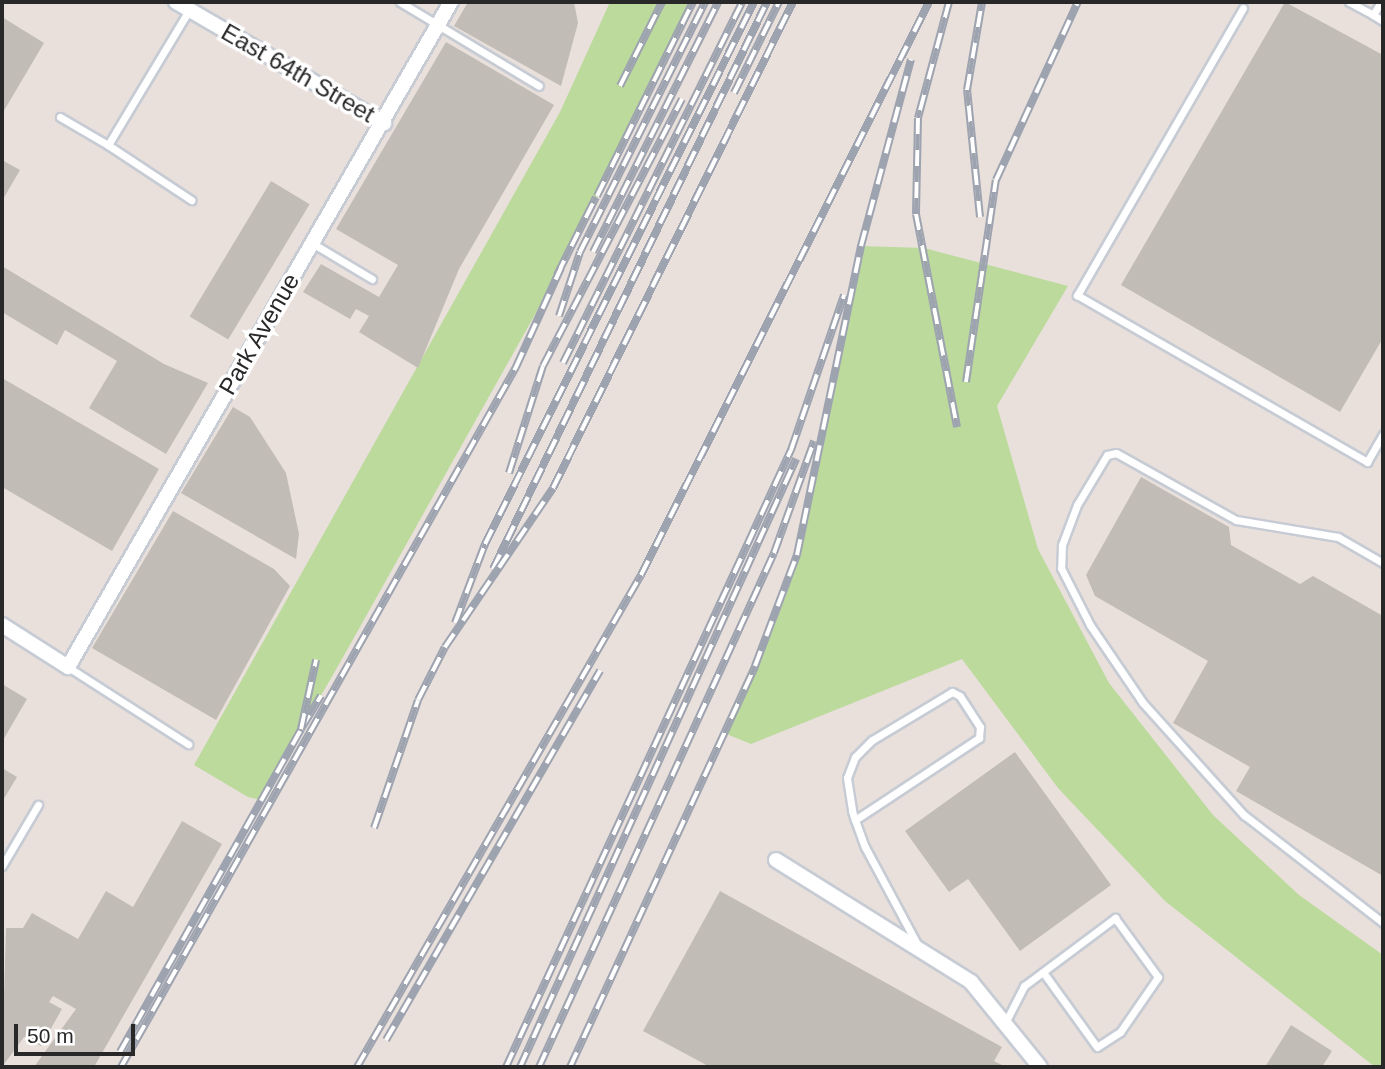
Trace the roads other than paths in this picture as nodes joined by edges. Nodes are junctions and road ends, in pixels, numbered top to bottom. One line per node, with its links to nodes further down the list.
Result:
1 (176, 2): 6 (street, East 64th Street)
2 (400, 2): 10 (lane)
3 (451, 2): 10 (street, Park Avenue)
4 (1349, 2): 8 (lane)
5 (1381, 2): 8 (lane)
6 (192, 6): 13 (street, East 64th Street); 14 (lane)
7 (1243, 8): 18 (lane)
8 (1373, 15): 9 (lane)
9 (1383, 21)
10 (438, 24): 11 (lane); 13 (street, Park Avenue)
11 (539, 86)
12 (60, 117): 14 (lane)
13 (384, 123): 16 (street, Park Avenue)
14 (107, 145): 15 (lane)
15 (191, 200)
16 (312, 243): 17 (lane); 21 (street, Park Avenue)
17 (372, 279)
18 (1383, 434)
19 (1383, 563): 27 (lane)
20 (2, 625): 21 (street)
21 (68, 667): 22 (lane)
22 (188, 744)
23 (38, 805): 26 (lane)
24 (855, 820): 24 (lane); 28 (lane)
25 (776, 860): 28 (street)
26 (2, 866)
27 (1383, 923)
28 (921, 951): 30 (street)
29 (1043, 972): 29 (lane); 30 (lane)
30 (1004, 1024): 31 (street)
31 (1040, 1067)

